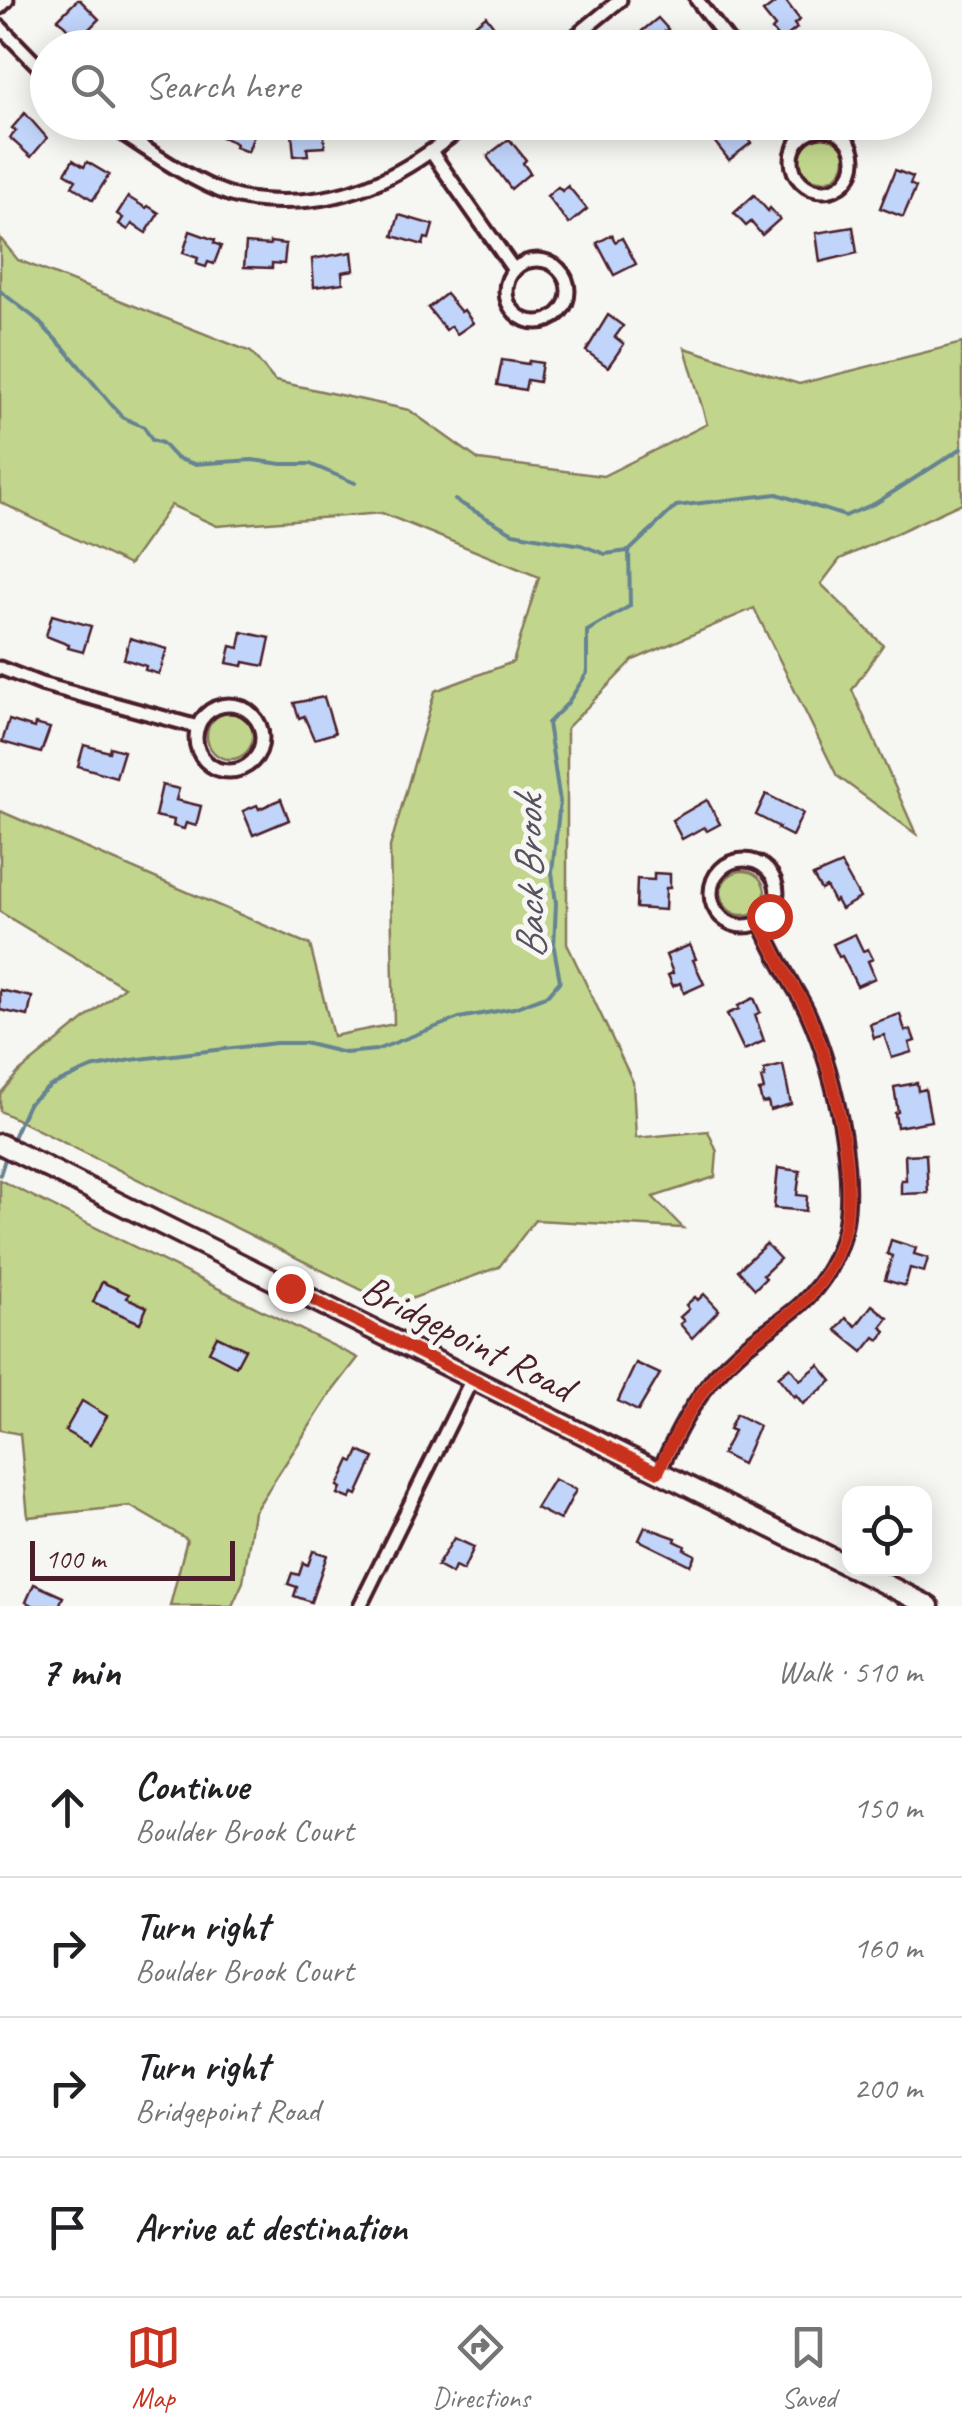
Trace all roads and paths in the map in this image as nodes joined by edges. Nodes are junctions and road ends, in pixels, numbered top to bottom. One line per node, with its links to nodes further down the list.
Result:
1 (6, 0): 4 (street)
2 (620, 0): 6 (street)
3 (696, 0): 7 (street)
4 (0, 7)
5 (0, 27): 8 (street)
6 (583, 30)
7 (720, 30)
8 (30, 58)
9 (134, 140): 13 (street)
10 (448, 140): 13 (street)
11 (800, 140): 12 (street)
12 (846, 140)
13 (432, 153): 14 (street)
14 (514, 270): 14 (street)
15 (0, 668): 16 (street)
16 (198, 726): 16 (street)
17 (760, 922): 17 (street); 20 (street)
18 (0, 1144): 19 (street, Bridgepoint Road)
19 (472, 1379): 20 (street, Bridgepoint Road); 23 (street)
20 (658, 1472): 21 (street, Bridgepoint Road)
21 (842, 1564)
22 (867, 1576): 24 (street, Bridgepoint Road)
23 (360, 1606)
24 (928, 1606)

